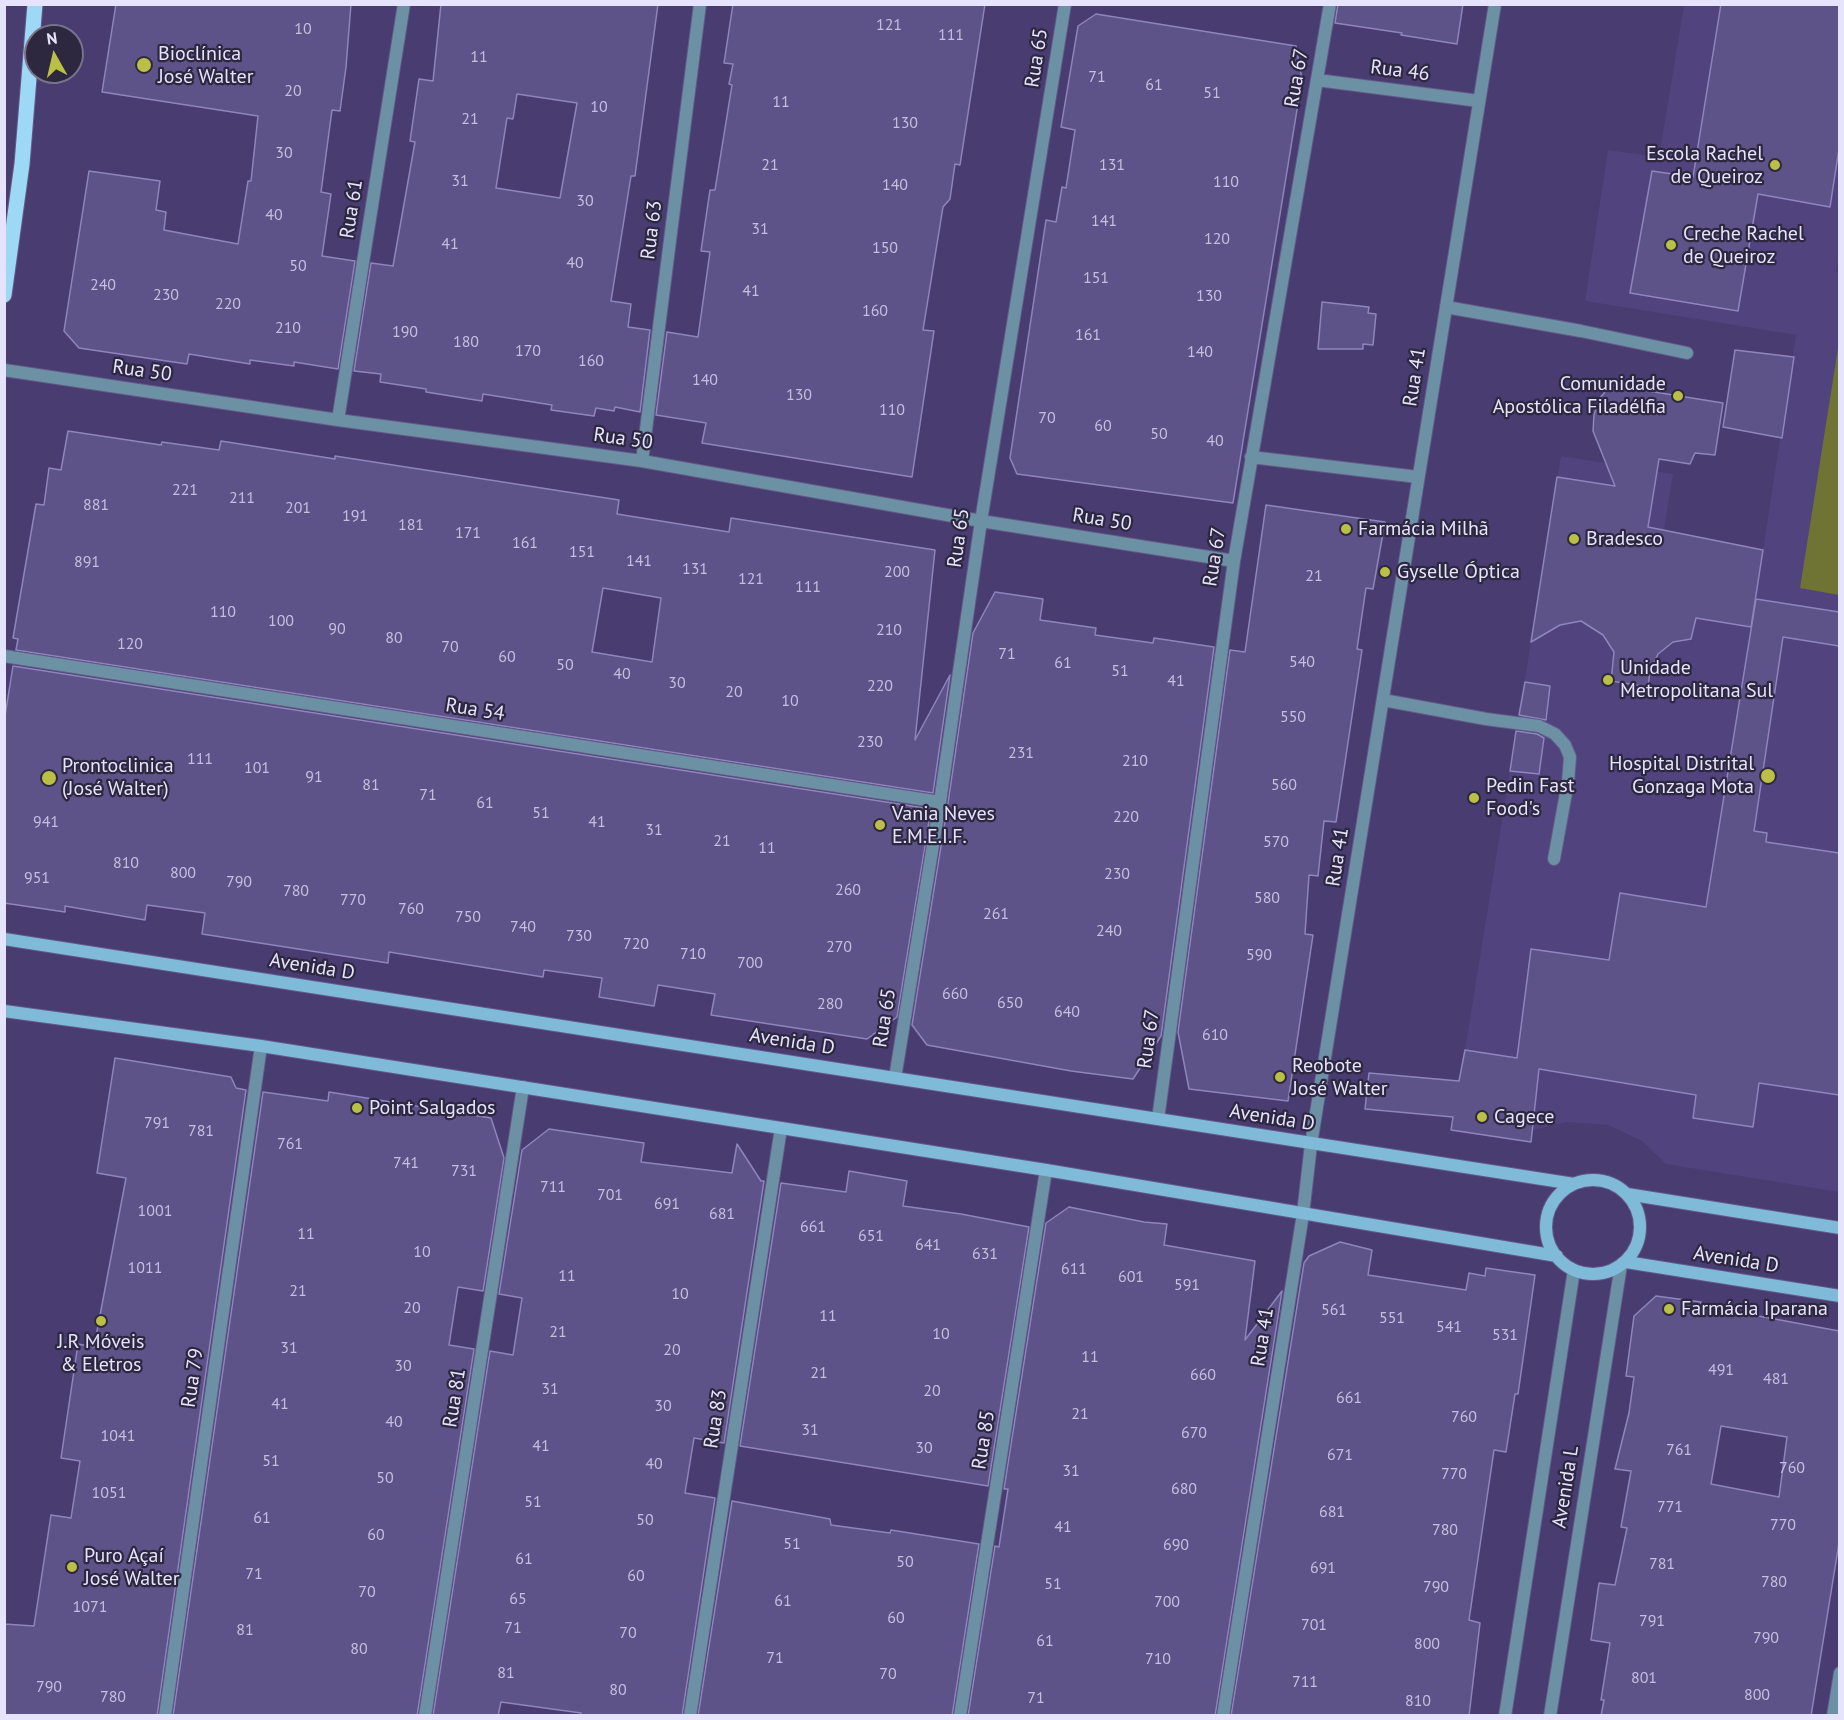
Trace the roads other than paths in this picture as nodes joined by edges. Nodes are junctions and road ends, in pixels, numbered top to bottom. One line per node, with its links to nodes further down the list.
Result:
1 (35, 4): 9 (main road)
2 (404, 4): 13 (street, Rua 61)
3 (700, 4): 15 (street, Rua 63)
4 (1065, 4): 17 (street, Rua 65)
5 (1330, 4): 7 (street, Rua 67)
6 (1495, 4): 8 (street, Rua 41)
7 (1317, 80): 8 (street, Rua 46); 14 (street, Rua 67)
8 (1479, 101): 10 (street, Rua 41)
9 (4, 296)
10 (1446, 307): 11 (street); 16 (street, Rua 41)
11 (1687, 353)
12 (4, 370): 13 (street, Rua 50)
13 (338, 420): 15 (street, Rua 50)
14 (1251, 457): 16 (street); 18 (street, Rua 67)
15 (642, 461): 17 (street, Rua 50)
16 (1418, 477): 20 (street, Rua 41)
17 (981, 521): 18 (street, Rua 50); 21 (street, Rua 65)
18 (1234, 561): 28 (street, Rua 67)
19 (4, 656): 21 (street, Rua 54)
20 (1383, 700): 22 (street); 30 (street, Rua 41)
21 (940, 802): 26 (street, Rua 65)
22 (1554, 859)
23 (4, 939): 26 (main road, Avenida D)
24 (4, 1011): 25 (main road)
25 (261, 1046): 27 (main road); 41 (street, Rua 79)
26 (895, 1078): 28 (main road, Avenida D)
27 (523, 1087): 29 (main road); 42 (street, Rua 81)
28 (1158, 1119): 30 (main road, Avenida D)
29 (781, 1128): 31 (main road); 43 (street, Rua 83)
30 (1311, 1144): 32 (main road, Avenida D); 34 (street, Rua 41)
31 (1046, 1170): 34 (main road); 44 (street, Rua 85)
32 (1574, 1184): 33 (main road); 36 (main road)
33 (1627, 1194): 35 (main road); 37 (main road)
34 (1303, 1214): 36 (main road); 45 (street, Rua 41)
35 (1839, 1228)
36 (1557, 1256): 38 (main road)
37 (1623, 1263): 38 (main road); 39 (main road, Avenida D); 47 (street, Avenida L)
38 (1574, 1270): 46 (street, Avenida L)
39 (1839, 1296)
40 (1839, 1673): 48 (street)
41 (165, 1716)
42 (426, 1716)
43 (690, 1716)
44 (960, 1716)
45 (1222, 1716)
46 (1505, 1716)
47 (1550, 1716)
48 (1833, 1716)

